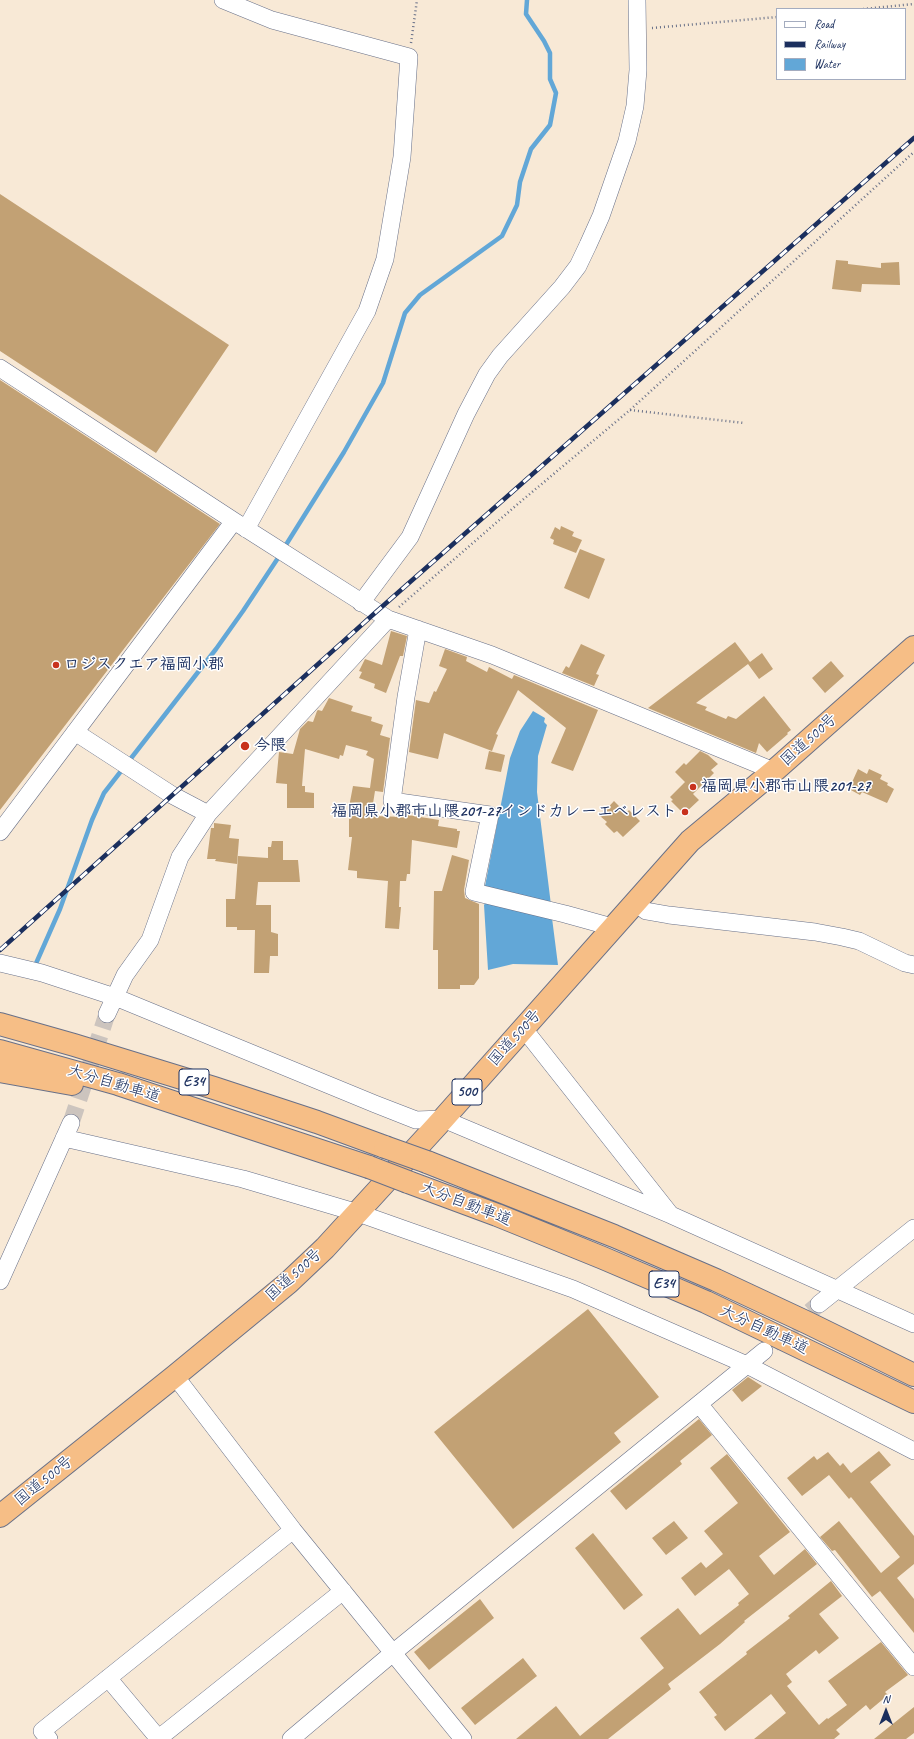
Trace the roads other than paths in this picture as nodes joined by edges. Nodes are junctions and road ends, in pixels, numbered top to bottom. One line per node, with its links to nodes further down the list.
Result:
1 (223, 0): 4 (street)
2 (637, 0): 5 (street)
3 (0, 368): 4 (street)
4 (240, 525): 5 (street); 9 (street)
5 (362, 603): 6 (street)
6 (388, 619): 7 (street); 11 (street)
7 (418, 630): 10 (street); 14 (street)
8 (914, 646): 10 (highway, 国道500号 / 500)
9 (76, 732): 11 (street); 12 (street)
10 (774, 771): 13 (highway, 国道500号 / 500)
11 (208, 814): 17 (street)
12 (0, 832)
13 (635, 902): 14 (highway, 国道500号 / 500); 16 (street)
14 (612, 927): 21 (highway, 国道500号 / 500)
15 (0, 964): 17 (street)
16 (914, 965)
17 (115, 997): 19 (street); 25 (street)
18 (0, 1013): 23 (highway)
19 (107, 1014)
20 (0, 1024): 23 (highway, 大分自動車道 / E34)
21 (524, 1029): 25 (highway, 国道500号 / 500); 28 (street)
22 (0, 1051): 26 (highway, 大分自動車道 / E34)
23 (126, 1061): 36 (highway, 大分自動車道 / E34, bridge)
24 (0, 1071): 26 (highway)
25 (443, 1119): 27 (highway, 国道500号 / 500); 28 (street)
26 (307, 1146): 38 (highway, 大分自動車道 / E34, bridge)
27 (358, 1213): 30 (street); 35 (street); 37 (highway, 国道500号 / 500)
28 (671, 1215): 31 (street)
29 (914, 1228): 31 (street)
30 (0, 1281)
31 (838, 1289): 32 (street); 33 (street)
32 (819, 1304)
33 (914, 1324)
34 (764, 1351): 35 (street)
35 (747, 1365): 39 (street); 40 (street)
36 (914, 1375)
37 (175, 1376): 41 (highway, 国道500号 / 500); 42 (street)
38 (914, 1402)
39 (699, 1404): 44 (street); 45 (street)
40 (914, 1451)
41 (0, 1516)
42 (293, 1530): 43 (street); 46 (street)
43 (343, 1590): 44 (street); 48 (street)
44 (394, 1652): 49 (street); 50 (street)
45 (914, 1667)
46 (108, 1678): 47 (street); 48 (street)
47 (49, 1739)
48 (159, 1739)
49 (292, 1739)
50 (463, 1739)

